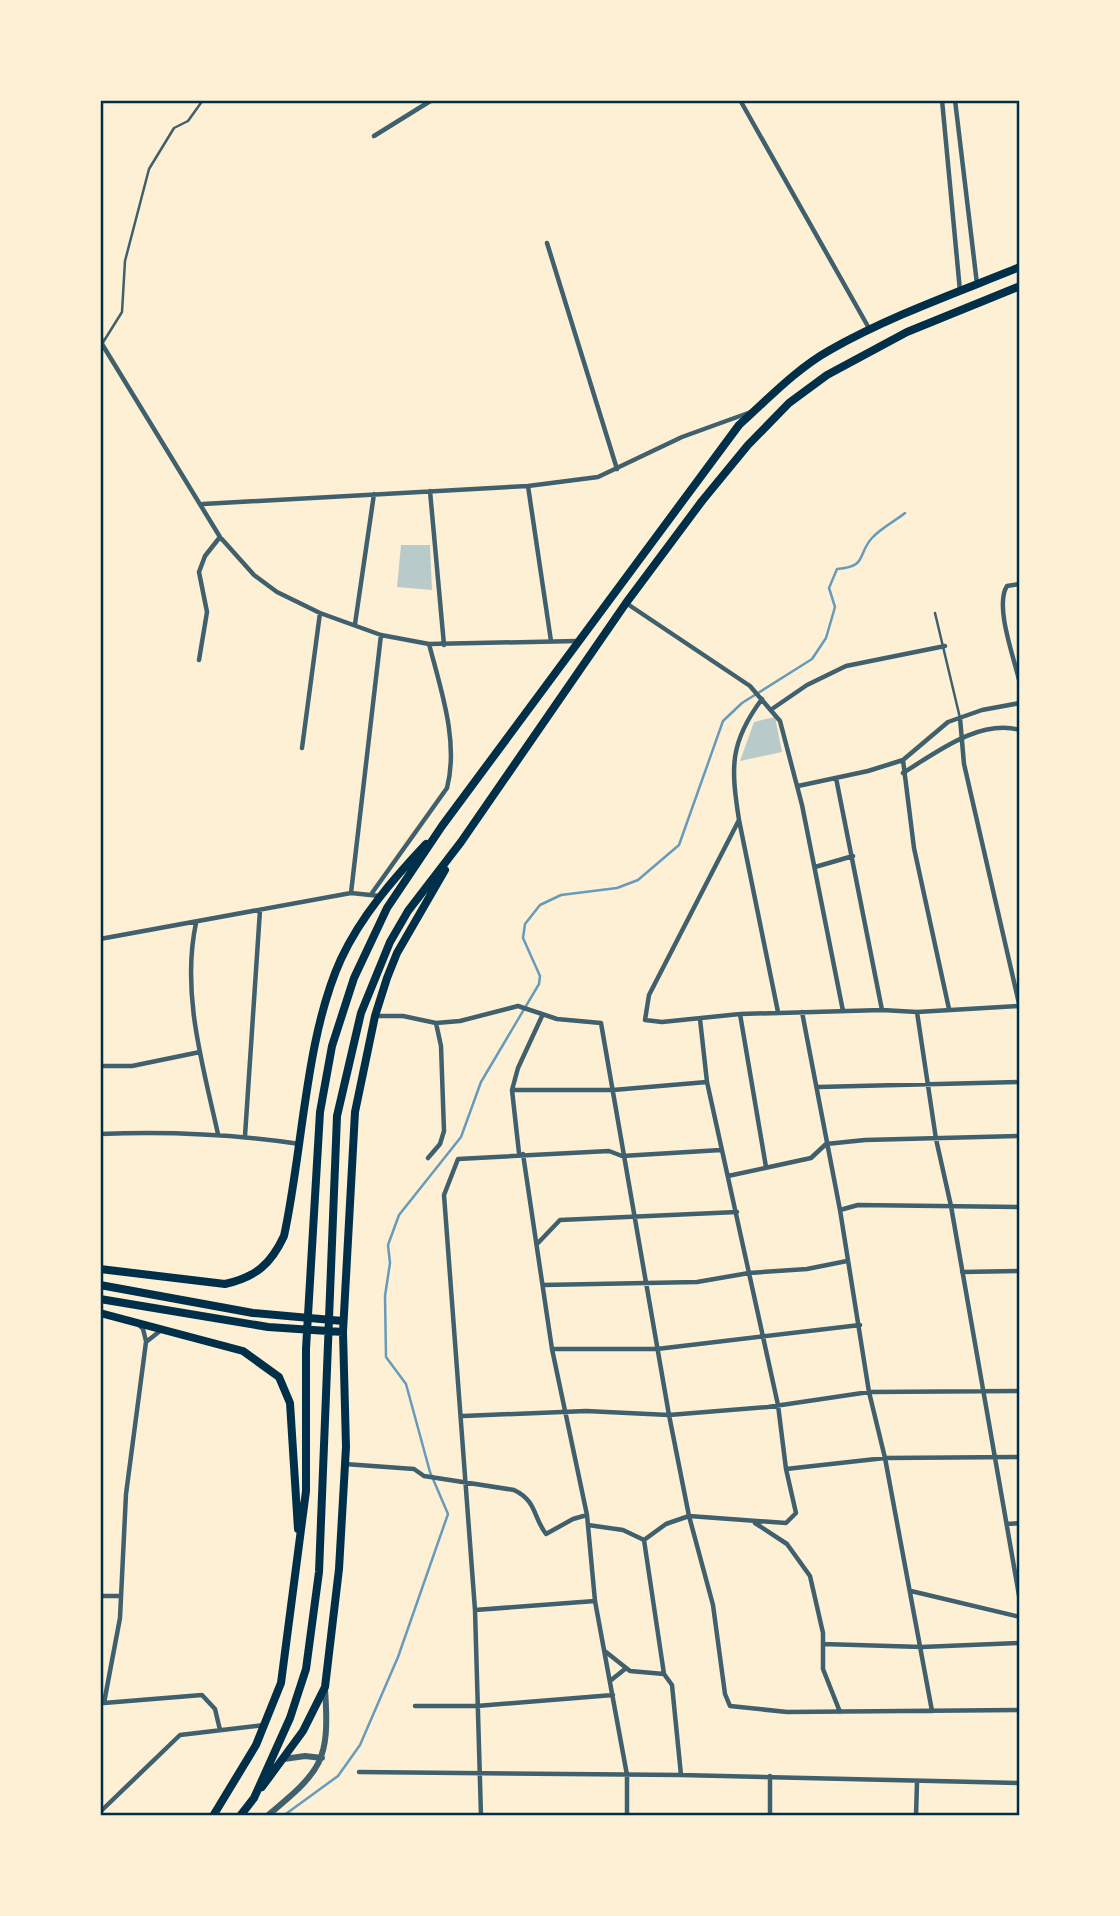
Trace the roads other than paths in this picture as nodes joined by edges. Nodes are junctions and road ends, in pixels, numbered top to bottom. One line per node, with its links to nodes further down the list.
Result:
1 (203, 100): 14 (lane)
2 (432, 100): 6 (street)
3 (740, 100): 12 (street)
4 (942, 100): 11 (street)
5 (955, 100): 9 (street)
6 (374, 136)
7 (547, 243): 16 (street)
8 (1020, 267): 9 (main road)
9 (977, 285): 11 (main road)
10 (1020, 286): 23 (main road)
11 (960, 292): 12 (main road)
12 (871, 330): 15 (main road)
13 (100, 332): 14 (street)
14 (102, 344): 20 (street)
15 (754, 411): 16 (street); 28 (main road)
16 (617, 469): 17 (street)
17 (528, 486): 18 (street); 29 (street)
18 (430, 491): 19 (street); 31 (street)
19 (374, 494): 20 (street); 26 (street)
20 (203, 504): 21 (street)
21 (220, 537): 24 (street); 33 (street)
22 (1020, 584): 34 (street)
23 (626, 603): 35 (street); 48 (main road)
24 (320, 613): 26 (street); 41 (street)
25 (935, 613): 32 (lane)
26 (355, 624): 27 (street)
27 (381, 635): 30 (street); 51 (street)
28 (577, 640): 29 (street); 47 (main road)
29 (551, 641): 31 (street)
30 (429, 645): 31 (street); 52 (street)
31 (444, 645)
32 (946, 646): 37 (street); 38 (lane)
33 (199, 660)
34 (1020, 684)
35 (761, 697): 37 (street); 46 (street)
36 (1020, 703): 38 (street)
37 (772, 709): 45 (street)
38 (960, 718): 40 (street); 42 (street)
39 (1020, 730): 40 (street)
40 (961, 740): 43 (street); 56 (street)
41 (302, 748)
42 (903, 760): 43 (street); 44 (street)
43 (902, 773): 57 (street)
44 (836, 778): 45 (street); 49 (street)
45 (798, 786): 50 (street)
46 (739, 820): 60 (street); 66 (street)
47 (442, 826): 52 (main road); 134 (main road)
48 (461, 842): 64 (main road); 167 (main road)
49 (853, 856): 50 (street); 58 (street)
50 (815, 867): 59 (street)
51 (351, 893): 52 (street); 53 (street)
52 (376, 895): 81 (main road)
53 (260, 910): 54 (street); 78 (street)
54 (196, 923): 55 (street); 68 (street)
55 (100, 939)
56 (1020, 1007): 57 (street)
57 (949, 1009): 62 (street)
58 (882, 1010): 59 (street); 62 (street)
59 (843, 1011): 61 (street)
60 (778, 1012): 61 (street); 63 (street)
61 (802, 1012): 73 (street)
62 (917, 1012): 72 (street)
63 (740, 1014): 66 (street); 87 (street)
64 (374, 1016): 67 (street); 105 (main road)
65 (542, 1016): 67 (street); 74 (street); 75 (street)
66 (700, 1019): 70 (street)
67 (436, 1023): 86 (street)
68 (200, 1052): 69 (street); 77 (street)
69 (100, 1066)
70 (707, 1082): 75 (street); 83 (street)
71 (1020, 1082): 72 (street)
72 (929, 1084): 73 (street); 80 (street)
73 (818, 1087): 82 (street)
74 (512, 1090): 75 (street); 84 (street)
75 (613, 1090): 85 (street)
76 (100, 1133): 77 (street)
77 (218, 1134): 78 (street)
78 (245, 1136): 81 (street)
79 (1020, 1136): 80 (street)
80 (936, 1139): 82 (street); 89 (street)
81 (301, 1144): 96 (main road)
82 (827, 1144): 87 (street); 91 (street)
83 (721, 1150): 85 (street); 88 (street)
84 (521, 1154): 85 (street); 94 (street); 120 (street)
85 (622, 1156): 93 (street)
86 (428, 1158)
87 (766, 1167): 88 (street)
88 (728, 1176): 92 (street)
89 (951, 1206): 90 (street); 91 (street); 98 (street)
90 (1020, 1207)
91 (840, 1210): 95 (street)
92 (737, 1212): 93 (street); 99 (street)
93 (632, 1216): 94 (street); 100 (street)
94 (538, 1243): 101 (street)
95 (847, 1261): 99 (street); 107 (street)
96 (100, 1269)
97 (1020, 1271): 98 (street)
98 (962, 1272): 116 (street)
99 (749, 1273): 100 (street); 110 (street)
100 (645, 1282): 101 (street); 113 (street)
101 (544, 1284): 112 (street)
102 (100, 1285): 105 (main road)
103 (100, 1299): 109 (main road)
104 (100, 1313): 106 (main road)
105 (343, 1321): 109 (main road)
106 (135, 1322): 108 (main road); 111 (street)
107 (860, 1325): 110 (street); 115 (street)
108 (164, 1329): 111 (street); 134 (main road)
109 (343, 1332): 124 (main road)
110 (763, 1338): 113 (street); 117 (street)
111 (146, 1342): 137 (street)
112 (552, 1349): 113 (street); 118 (street)
113 (657, 1349): 119 (street)
114 (1020, 1391): 116 (street)
115 (869, 1392): 116 (street); 117 (street); 122 (street)
116 (984, 1392): 123 (street)
117 (778, 1405): 119 (street); 125 (street)
118 (563, 1412): 119 (street); 120 (street); 127 (street)
119 (668, 1415): 128 (street)
120 (463, 1416): 126 (street)
121 (1020, 1457): 123 (street)
122 (885, 1458): 123 (street); 125 (street); 135 (street)
123 (994, 1459): 131 (street)
124 (344, 1464): 126 (street); 149 (main road)
125 (786, 1469): 129 (street)
126 (466, 1483): 127 (street); 140 (street)
127 (587, 1515): 132 (street)
128 (689, 1516): 129 (street); 133 (street); 155 (street)
129 (754, 1523): 143 (street)
130 (1020, 1523): 131 (street)
131 (1007, 1524): 139 (street)
132 (588, 1525): 133 (street); 138 (street)
133 (644, 1540): 147 (street)
134 (299, 1546): 156 (main road)
135 (911, 1591): 141 (street); 144 (street)
136 (100, 1596): 137 (street)
137 (121, 1596): 157 (street)
138 (595, 1601): 140 (street); 145 (street)
139 (1020, 1601)
140 (475, 1610): 152 (street)
141 (1020, 1617)
142 (1020, 1643): 144 (street)
143 (823, 1644): 144 (street); 155 (street)
144 (922, 1647): 154 (street)
145 (605, 1651): 146 (street); 148 (street)
146 (625, 1669): 147 (street); 148 (street)
147 (664, 1674): 163 (street)
148 (610, 1681): 150 (street)
149 (325, 1687): 158 (street); 159 (main road)
150 (614, 1695): 152 (street); 162 (street)
151 (415, 1706): 152 (street)
152 (477, 1706): 161 (street)
153 (1020, 1710): 154 (street)
154 (932, 1711): 155 (street)
155 (840, 1712)
156 (266, 1725): 157 (street); 169 (main road)
157 (220, 1730): 168 (street)
158 (322, 1758): 159 (street); 171 (street)
159 (284, 1759): 167 (main road)
160 (359, 1772): 161 (street)
161 (479, 1773): 162 (street); 172 (street)
162 (627, 1775): 163 (street); 173 (street)
163 (681, 1775): 164 (street)
164 (770, 1776): 165 (street); 174 (street)
165 (917, 1782): 166 (street); 175 (street)
166 (1020, 1783)
167 (254, 1798): 170 (main road)
168 (100, 1812)
169 (213, 1816)
170 (240, 1816)
171 (268, 1816)
172 (481, 1816)
173 (628, 1816)
174 (770, 1816)
175 (916, 1816)

